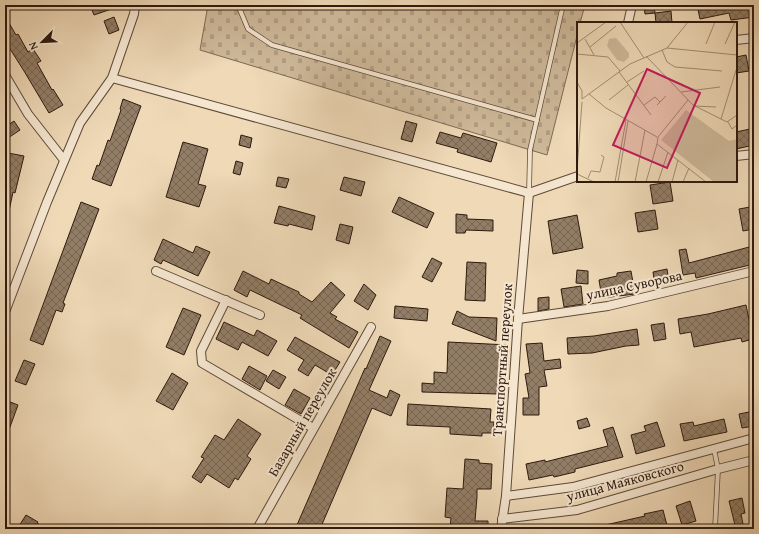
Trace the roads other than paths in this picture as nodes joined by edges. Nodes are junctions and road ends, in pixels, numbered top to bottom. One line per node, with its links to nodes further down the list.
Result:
1 (131, 5): 6 (street)
2 (135, 5): 6 (street)
3 (238, 5): 12 (lane)
4 (563, 5): 12 (lane)
5 (632, 5): 7 (street)
6 (134, 14): 11 (street)
7 (628, 22)
8 (754, 38): 9 (street)
9 (737, 40)
10 (5, 75): 15 (street)
11 (112, 78): 15 (street); 17 (street)
12 (537, 120): 17 (lane)
13 (754, 154): 14 (street)
14 (737, 156)
15 (64, 160): 21 (street)
16 (577, 176): 17 (street)
17 (529, 193): 23 (street, Транспортный переулок)
18 (156, 271): 20 (street)
19 (754, 271): 23 (street, улица Суворова)
20 (226, 300): 22 (street); 25 (street)
21 (5, 312)
22 (260, 315)
23 (518, 319): 30 (street, Транспортный переулок)
24 (370, 327): 25 (street, Базарный переулок)
25 (313, 428): 32 (street, Базарный переулок)
26 (754, 438): 27 (street, улица Маяковского)
27 (714, 449): 29 (lane); 30 (street, улица Маяковского)
28 (754, 460): 29 (street, улица Маяковского)
29 (718, 469): 31 (street, улица Маяковского); 34 (lane)
30 (506, 496): 31 (street, Транспортный переулок)
31 (502, 519): 33 (street, Транспортный переулок)
32 (257, 529)
33 (501, 529)
34 (715, 529)

